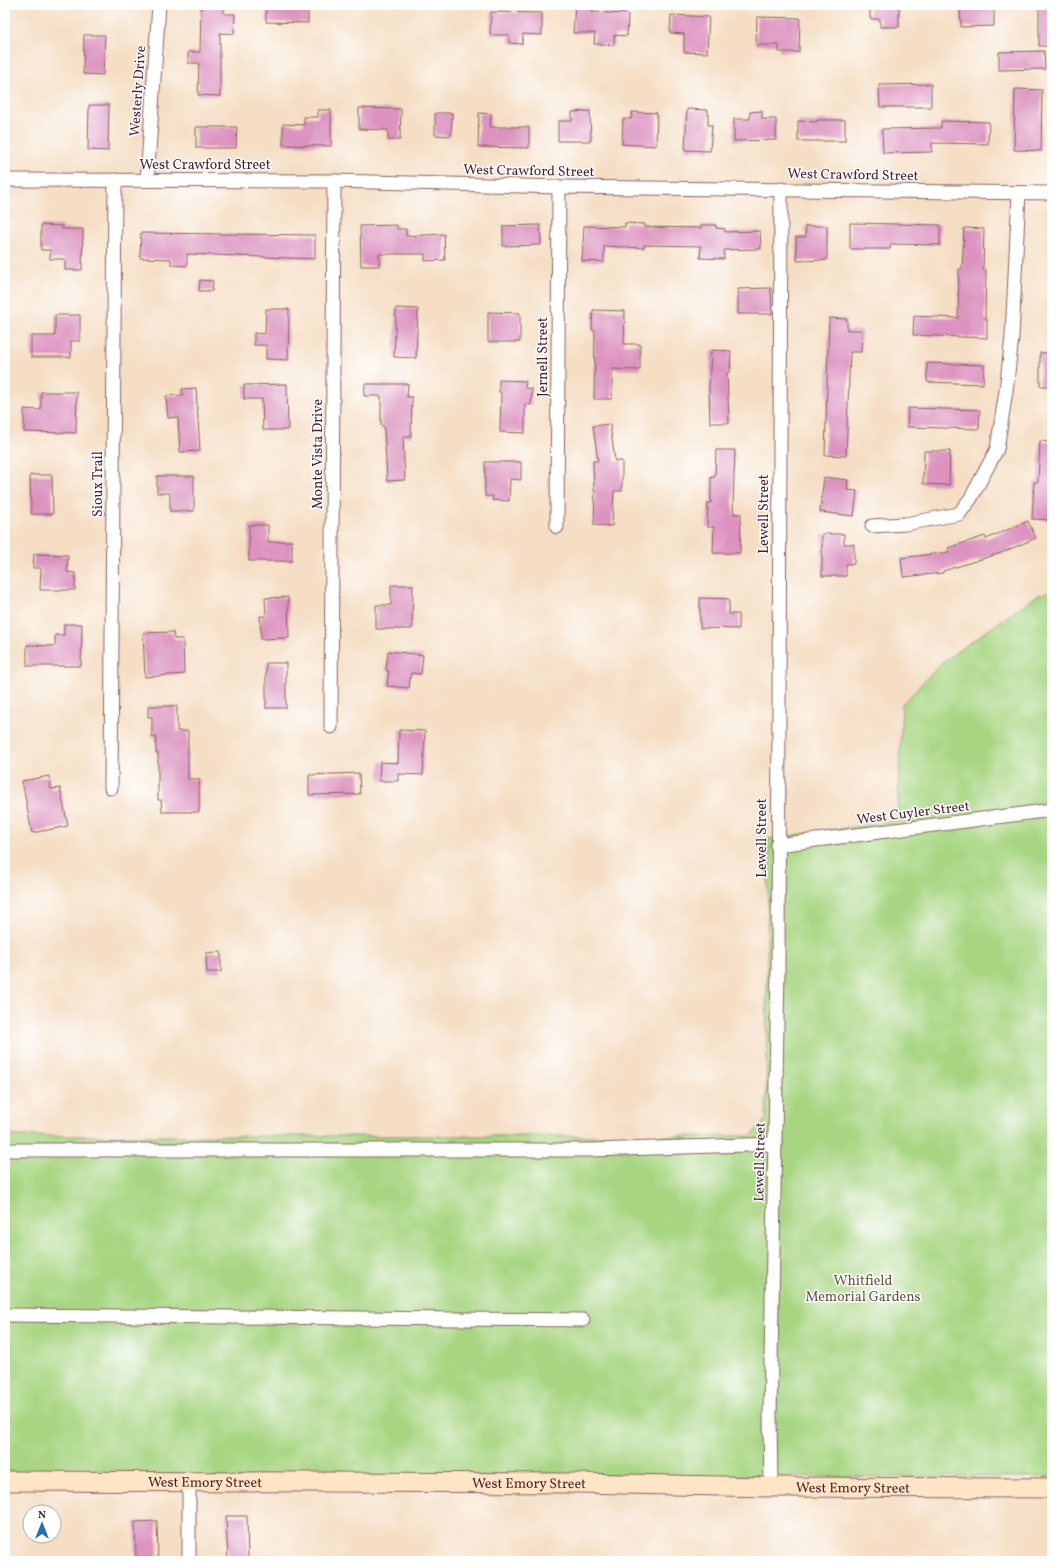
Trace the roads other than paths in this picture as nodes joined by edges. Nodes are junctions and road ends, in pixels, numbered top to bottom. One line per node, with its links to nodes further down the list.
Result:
1 (159, 5): 4 (street, Westerly Drive)
2 (5, 180): 3 (street, West Crawford Street)
3 (115, 180): 4 (street, West Crawford Street); 13 (street, Sioux Trail)
4 (147, 180): 5 (street, West Crawford Street)
5 (334, 181): 6 (street, West Crawford Street); 12 (street, Monte Vista Drive)
6 (558, 187): 7 (street, West Crawford Street); 11 (street, Jernell Street)
7 (780, 189): 8 (street, West Crawford Street); 15 (street, Lewell Street)
8 (1019, 193): 9 (street, West Crawford Street); 10 (street)
9 (1052, 193)
10 (872, 526)
11 (557, 527)
12 (331, 727)
13 (111, 788)
14 (1052, 810): 15 (street, West Cuyler Street)
15 (777, 845): 16 (street, Lewell Street)
16 (775, 1144): 17 (street); 22 (street, Lewell Street)
17 (5, 1150)
18 (5, 1315): 19 (street)
19 (583, 1320)
20 (5, 1481): 21 (street, West Emory Street)
21 (189, 1483): 22 (street, West Emory Street); 24 (street)
22 (771, 1488): 23 (street, West Emory Street)
23 (1052, 1488)
24 (189, 1561)

